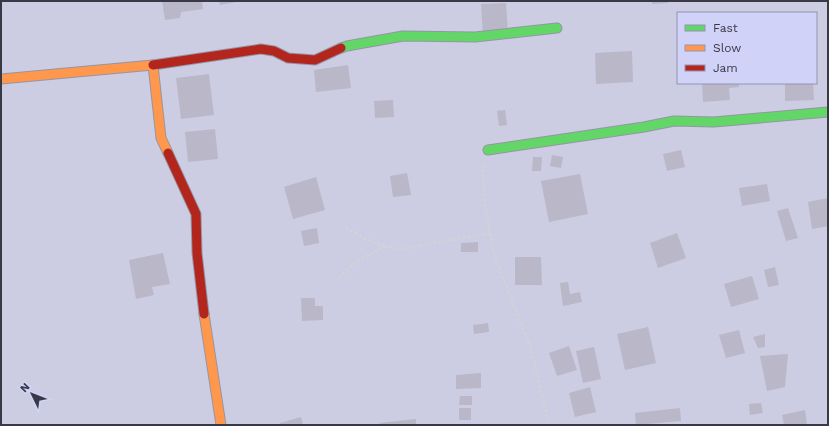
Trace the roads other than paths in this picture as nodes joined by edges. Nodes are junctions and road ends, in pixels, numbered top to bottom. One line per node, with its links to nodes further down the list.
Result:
1 (557, 28): 2 (street)
2 (153, 65): 3 (street); 6 (street)
3 (1, 79)
4 (828, 112): 5 (street)
5 (488, 150)
6 (221, 425)

